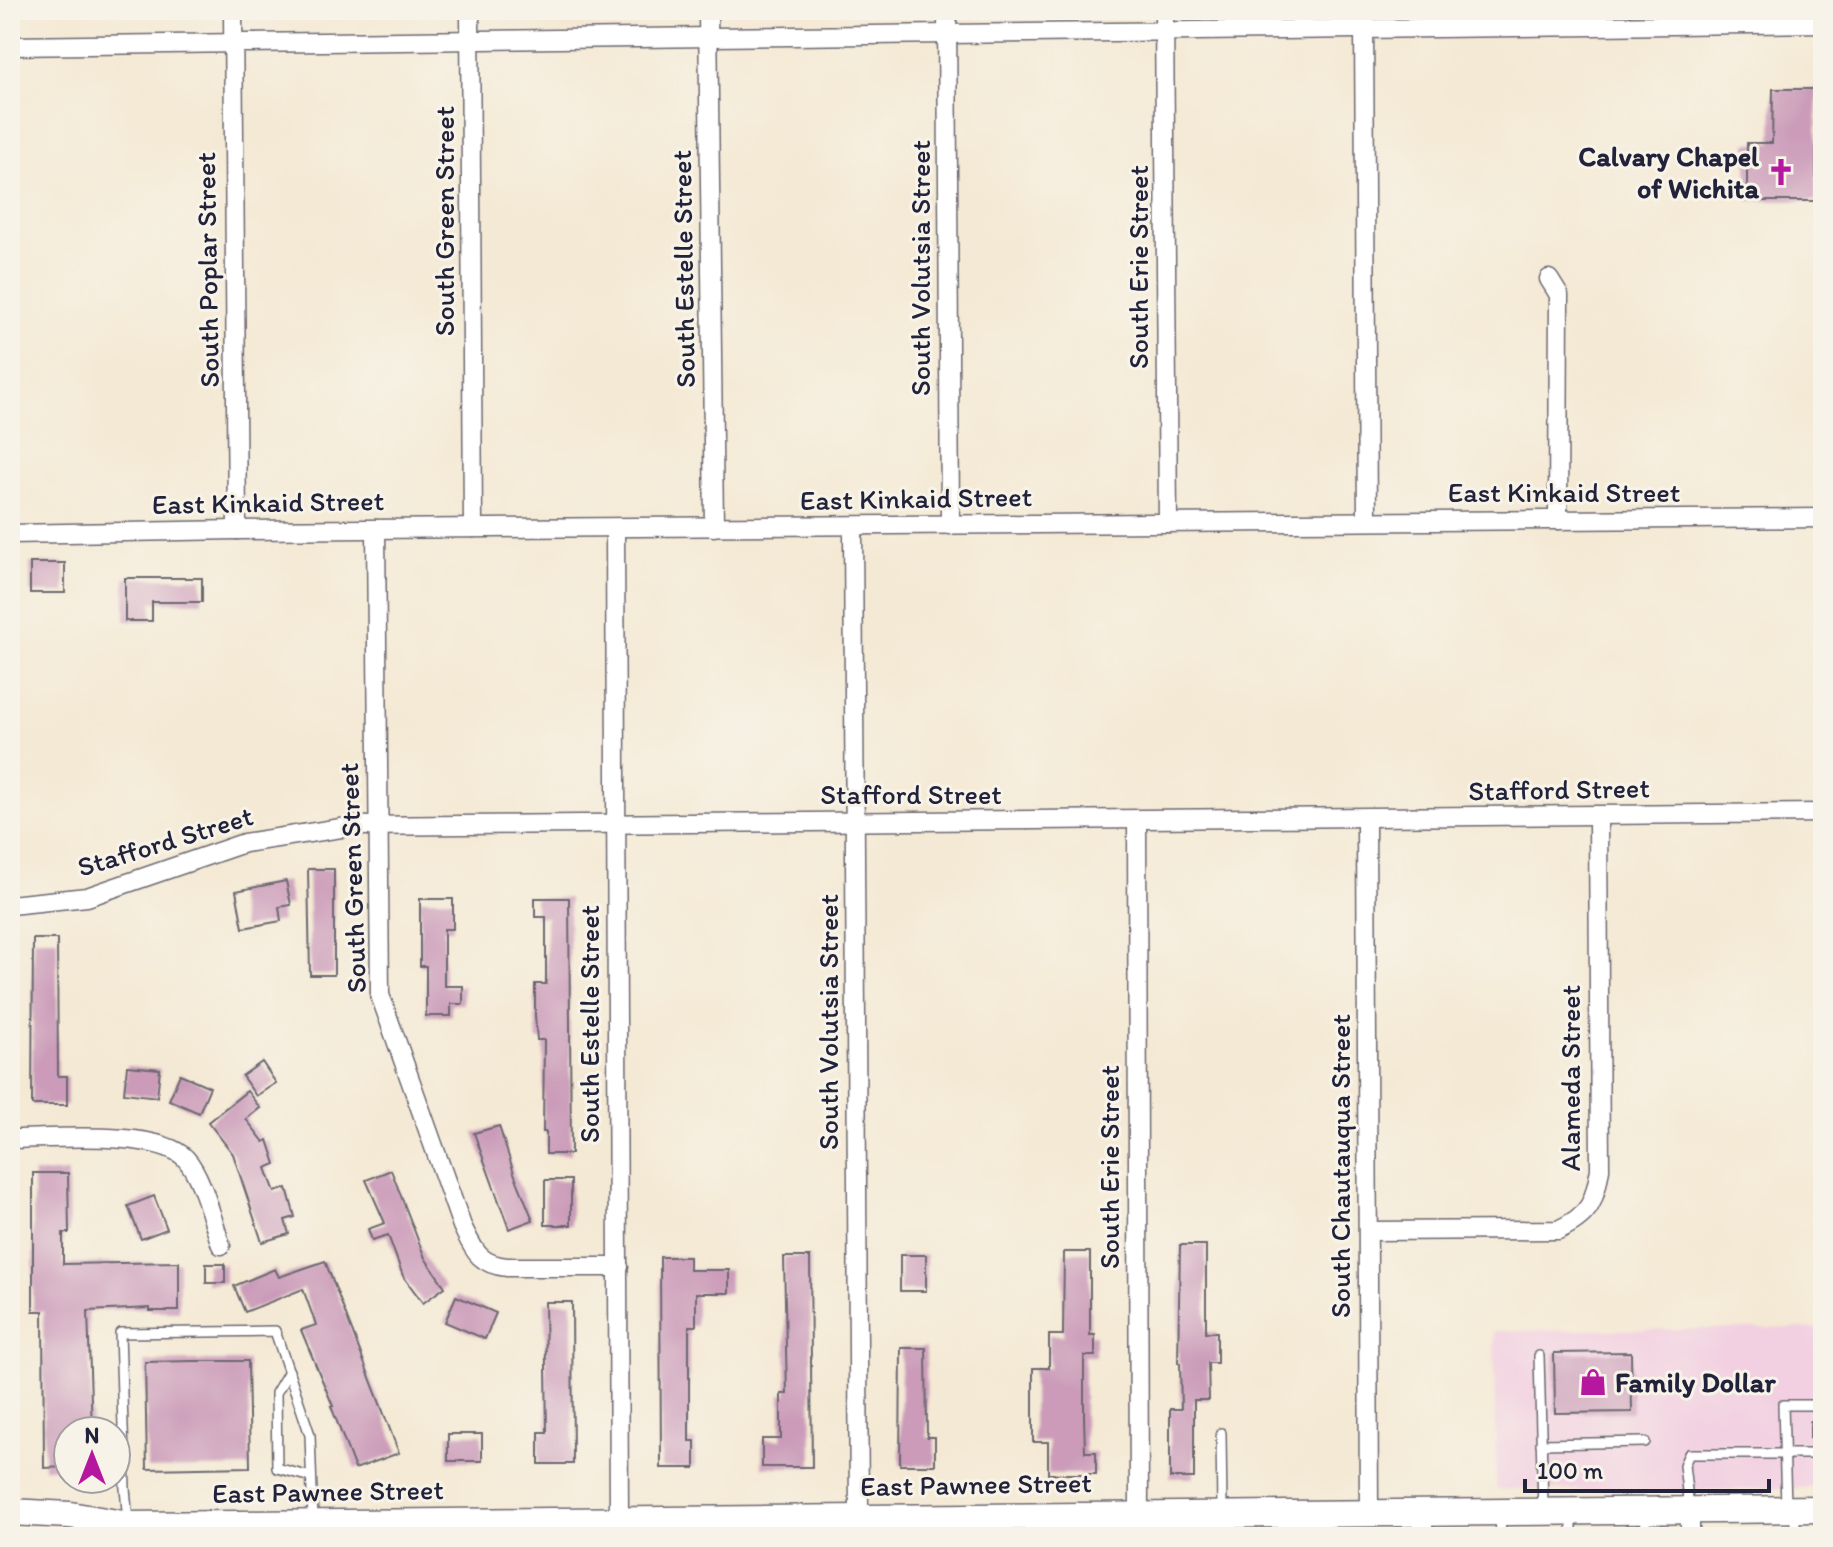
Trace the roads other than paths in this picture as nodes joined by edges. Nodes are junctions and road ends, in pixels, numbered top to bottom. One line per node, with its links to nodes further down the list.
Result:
1 (233, 10): 13 (street, South Poplar Street)
2 (470, 10): 12 (street, South Green Street)
3 (708, 10): 11 (street, South Estelle Street)
4 (947, 10): 10 (street, South Volutsia Street)
5 (1164, 10): 9 (street, South Erie Street)
6 (1432, 19): 7 (street); 8 (street)
7 (1823, 23)
8 (1364, 28): 9 (street); 18 (street)
9 (1164, 31): 10 (street); 19 (street, South Erie Street)
10 (947, 35): 11 (street); 20 (street, South Volutsia Street)
11 (708, 38): 12 (street); 21 (street, South Estelle Street)
12 (471, 41): 13 (street); 23 (street, South Green Street)
13 (233, 43): 14 (street); 26 (street, South Poplar Street)
14 (10, 46)
15 (1549, 279): 17 (street)
16 (1823, 518): 17 (street, East Kinkaid Street)
17 (1558, 520): 18 (street, East Kinkaid Street)
18 (1367, 521): 19 (street, East Kinkaid Street)
19 (1168, 523): 20 (street, East Kinkaid Street)
20 (950, 525): 22 (street, East Kinkaid Street)
21 (714, 527): 22 (street, East Kinkaid Street); 24 (street, East Kinkaid Street)
22 (853, 527): 32 (street, South Volutsia Street)
23 (473, 528): 24 (street, East Kinkaid Street); 25 (street, East Kinkaid Street)
24 (615, 528): 33 (street, South Estelle Street)
25 (376, 529): 26 (street, East Kinkaid Street); 34 (street, South Green Street)
26 (237, 530): 27 (street, East Kinkaid Street)
27 (10, 534)
28 (1823, 813): 29 (street, Stafford Street)
29 (1598, 816): 30 (street, Stafford Street); 37 (street, Alameda Street)
30 (1366, 819): 31 (street, Stafford Street); 37 (street, South Chautauqua Street)
31 (1137, 820): 32 (street, Stafford Street); 54 (street, South Erie Street)
32 (854, 822): 33 (street, Stafford Street); 56 (street, South Volutsia Street)
33 (616, 825): 34 (street, Stafford Street); 39 (street, South Estelle Street)
34 (377, 826): 35 (street, Stafford Street); 39 (street, South Green Street)
35 (10, 905)
36 (10, 1139): 38 (street)
37 (1369, 1231): 52 (street, South Chautauqua Street)
38 (221, 1245)
39 (619, 1267): 63 (street, South Estelle Street)
40 (1539, 1356): 45 (lane)
41 (289, 1371): 48 (lane); 48 (lane); 64 (lane)
42 (1823, 1405): 46 (lane)
43 (1221, 1433): 55 (lane)
44 (1645, 1442): 45 (lane)
45 (1541, 1444): 53 (lane)
46 (1783, 1454): 47 (lane); 49 (lane); 62 (lane)
47 (1823, 1454)
48 (311, 1477): 57 (lane)
49 (1790, 1509): 50 (main road, East Pawnee Street); 62 (main road, East Pawnee Street); 66 (lane)
50 (1823, 1509)
51 (10, 1512): 64 (main road, East Pawnee Street)
52 (1369, 1512): 55 (main road, East Pawnee Street); 58 (main road, East Pawnee Street)
53 (1543, 1512): 59 (main road, East Pawnee Street); 60 (main road, East Pawnee Street)
54 (1139, 1514): 55 (main road, East Pawnee Street); 56 (main road, East Pawnee Street)
55 (1222, 1514)
56 (859, 1517): 63 (main road, East Pawnee Street)
57 (313, 1523): 63 (main road, East Pawnee Street); 64 (main road, East Pawnee Street)
58 (1423, 1524): 59 (main road, East Pawnee Street)
59 (1500, 1524)
60 (1572, 1524): 61 (main road, East Pawnee Street)
61 (1645, 1524): 62 (main road, East Pawnee Street)
62 (1690, 1524)
63 (606, 1525)
64 (129, 1531): 65 (main road, East Pawnee Street)
65 (80, 1537)
66 (1795, 1537)

